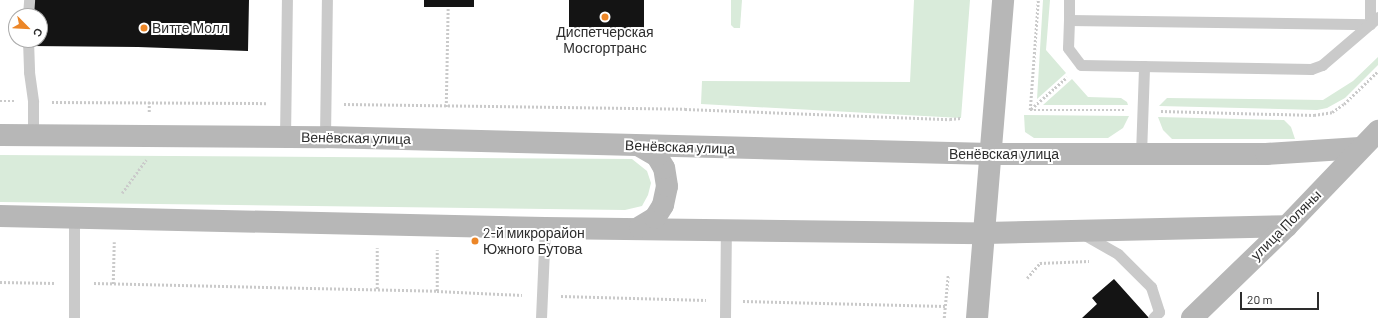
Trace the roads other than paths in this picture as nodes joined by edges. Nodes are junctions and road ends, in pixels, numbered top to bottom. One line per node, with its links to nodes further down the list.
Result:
1 (287, 0): 14 (lane)
2 (327, 0): 13 (lane)
3 (1003, 0): 17 (main road)
4 (1069, 0): 6 (lane)
5 (1370, 0): 7 (lane)
6 (1068, 20): 7 (lane); 9 (lane)
7 (1374, 21): 9 (lane)
8 (28, 48): 12 (lane)
9 (1144, 66): 18 (lane)
10 (1378, 131): 16 (main road, улица Поляны)
11 (0, 135): 12 (main road, Венёвская улица)
12 (33, 135): 14 (main road, Венёвская улица)
13 (325, 137): 14 (main road, Венёвская улица); 15 (main road, Венёвская улица)
14 (285, 138)
15 (640, 146): 17 (main road, Венёвская улица); 22 (main road)
16 (1360, 148): 18 (main road, Венёвская улица); 21 (main road, улица Поляны)
17 (991, 154): 18 (main road, Венёвская улица); 26 (main road)
18 (1141, 154)
19 (0, 216): 20 (main road)
20 (74, 218): 23 (main road); 27 (lane)
21 (1287, 226): 25 (main road); 32 (main road, улица Поляны)
22 (640, 227): 23 (main road); 24 (main road)
23 (545, 228): 28 (lane)
24 (726, 229): 26 (main road); 29 (lane)
25 (1077, 231): 26 (main road); 31 (lane)
26 (984, 233): 30 (main road)
27 (74, 318)
28 (541, 318)
29 (725, 318)
30 (977, 318)
31 (1153, 318)
32 (1192, 318)

